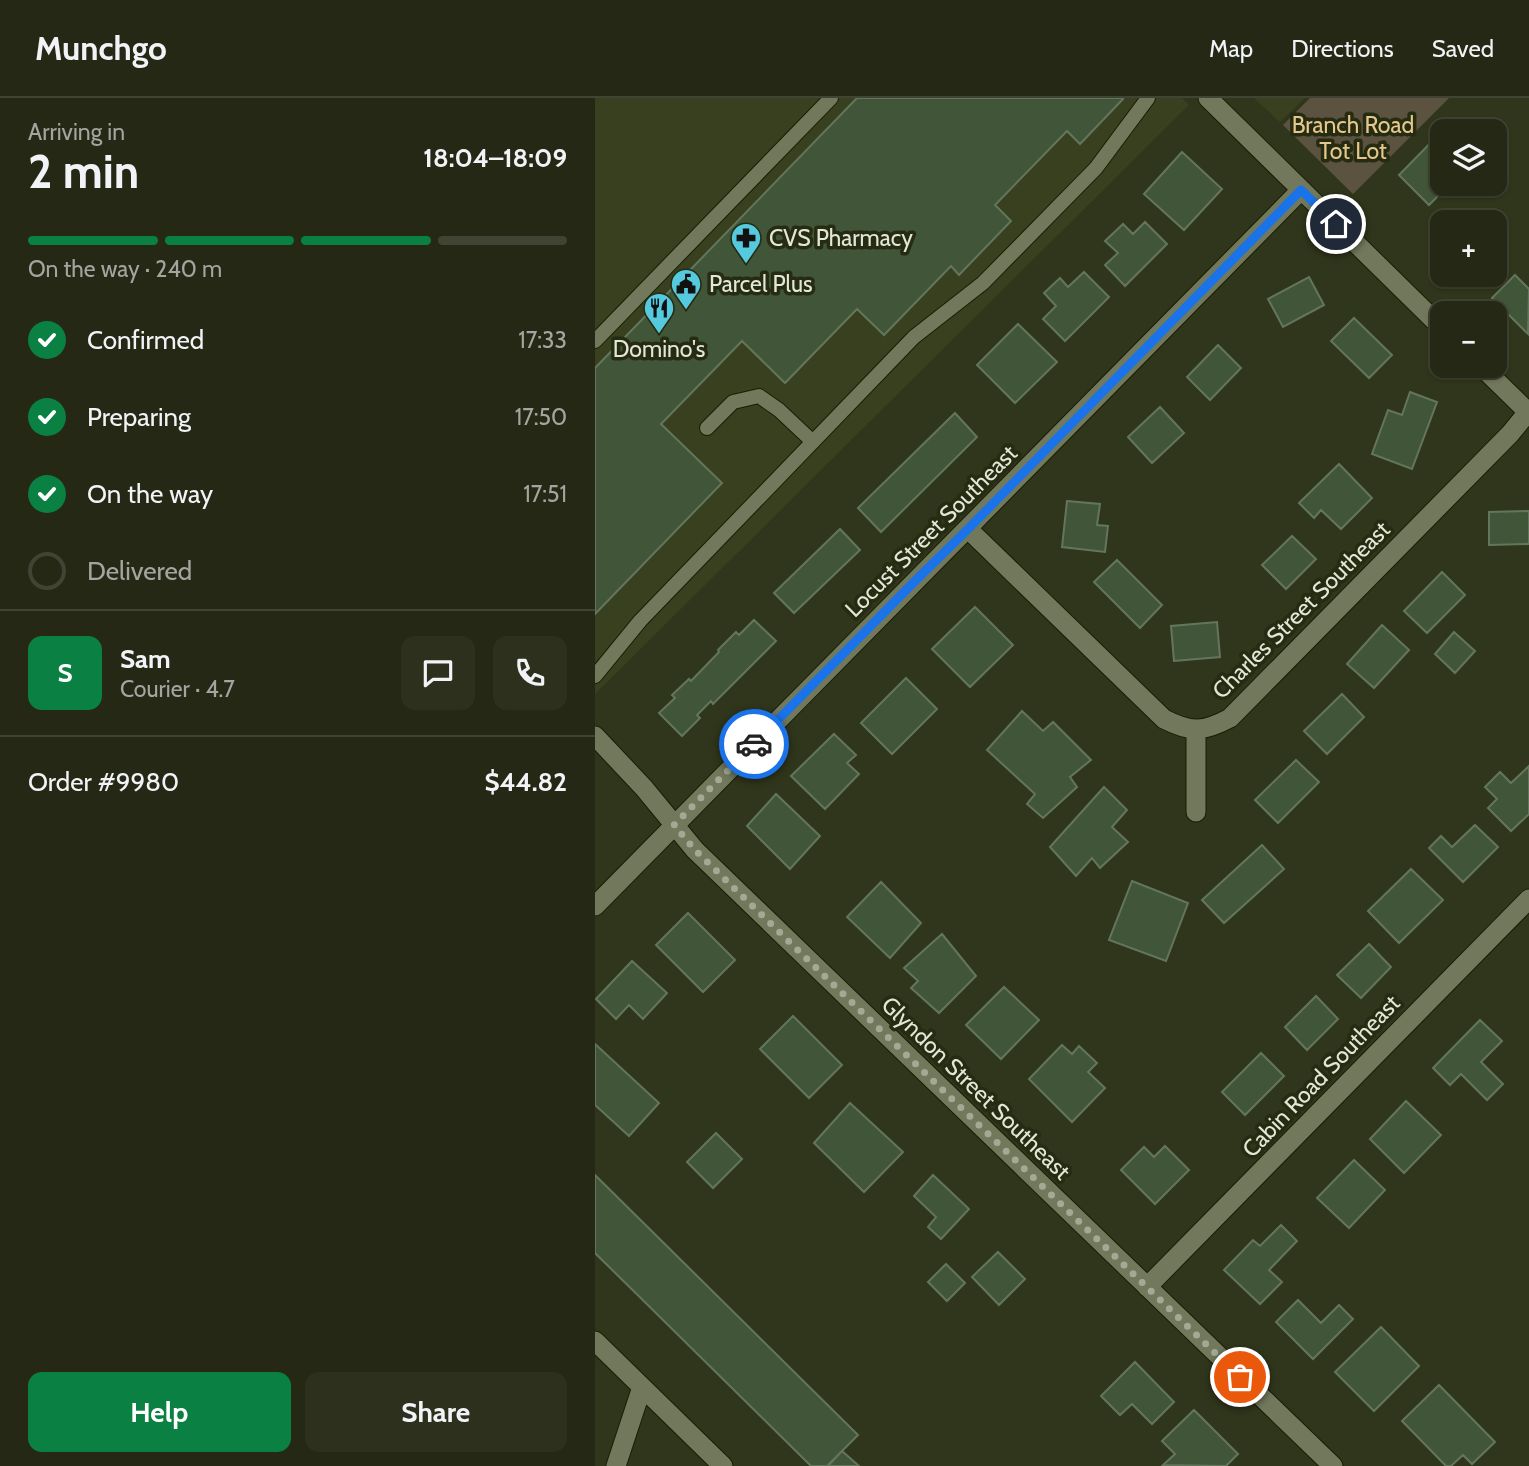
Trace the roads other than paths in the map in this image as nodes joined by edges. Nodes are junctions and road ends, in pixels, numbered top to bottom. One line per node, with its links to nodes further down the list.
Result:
1 (831, 98): 6 (lane)
2 (1148, 98): 10 (lane)
3 (1208, 98): 4 (street)
4 (1301, 190): 5 (street); 11 (street, Locust Street Southeast)
5 (1430, 316)
6 (595, 341)
7 (1493, 378): 8 (street)
8 (1529, 413): 13 (street, Charles Street Southeast)
9 (707, 428): 10 (lane)
10 (813, 442): 12 (lane)
11 (968, 529): 13 (street); 16 (street, Locust Street Southeast)
12 (595, 676)
13 (1196, 729): 15 (street)
14 (595, 737): 16 (street, Glyndon Street Southeast)
15 (1196, 812)
16 (674, 825): 18 (street, Locust Street Southeast); 19 (street, Glyndon Street Southeast)
17 (1529, 899): 19 (street, Cabin Road Southeast)
18 (595, 906)
19 (1147, 1287): 24 (street, Glyndon Street Southeast)
20 (595, 1342): 21 (street)
21 (642, 1387): 22 (street); 23 (street)
22 (617, 1466)
23 (723, 1466)
24 (1333, 1466)

